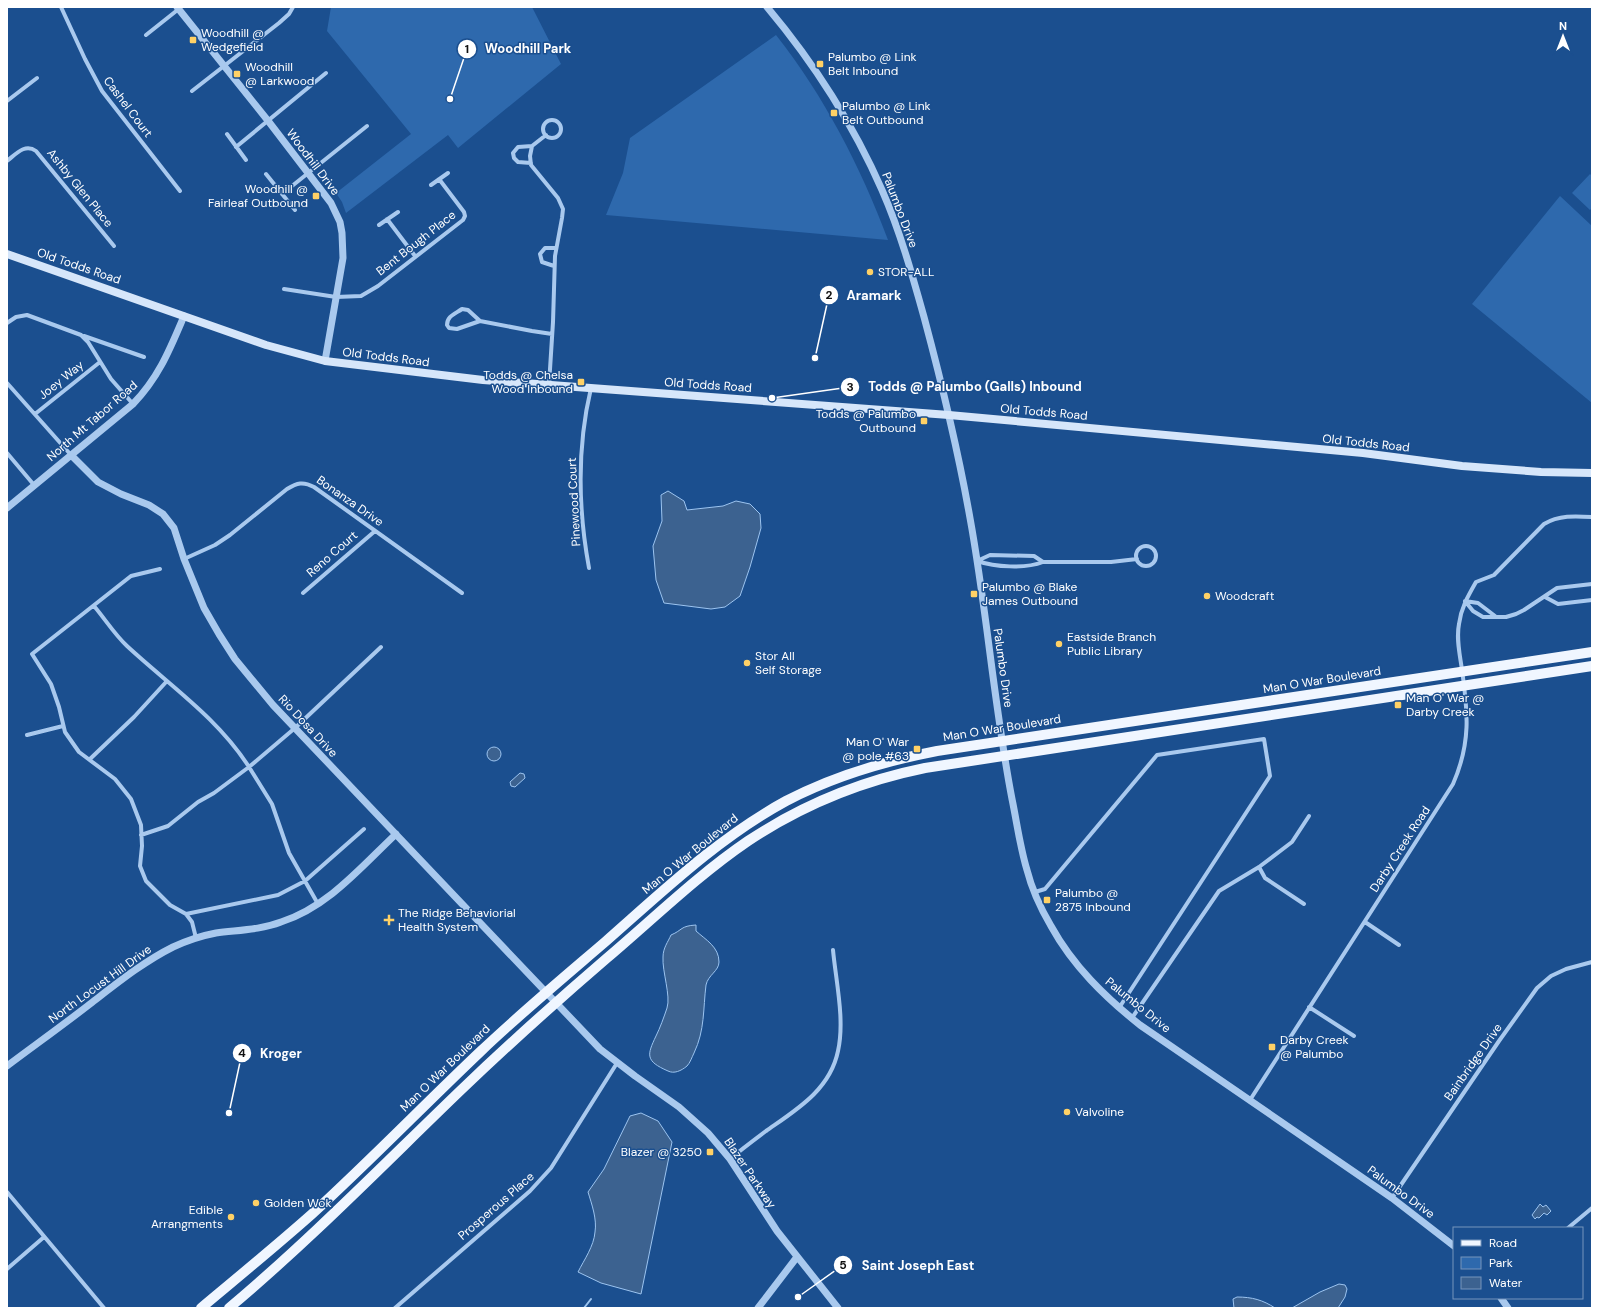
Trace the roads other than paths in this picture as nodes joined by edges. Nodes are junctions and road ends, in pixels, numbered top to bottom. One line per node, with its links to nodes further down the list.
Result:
1 (61, 7): 25 (street, Cashel Court)
2 (293, 7): 6 (street)
3 (767, 7): 51 (street, Palumbo Drive)
4 (179, 8): 5 (street); 6 (street, Woodhill Drive)
5 (146, 35)
6 (222, 66): 9 (street); 11 (street, Woodhill Drive)
7 (326, 73): 11 (street)
8 (37, 78): 10 (street)
9 (192, 91)
10 (7, 101)
11 (269, 122): 16 (street); 22 (street, Woodhill Drive)
12 (367, 126): 22 (street)
13 (226, 134): 16 (street)
14 (546, 135): 14 (street); 15 (street)
15 (532, 146): 19 (street); 19 (street)
16 (236, 147): 17 (street)
17 (246, 160)
18 (7, 161): 31 (street, Ashby Glen Place)
19 (531, 163): 32 (street)
20 (448, 173): 23 (street)
21 (266, 174): 26 (street)
22 (308, 174): 26 (street); 37 (street, Woodhill Drive)
23 (439, 179): 24 (street); 34 (street, Bent Bough Place)
24 (431, 185)
25 (180, 191)
26 (282, 194): 27 (street)
27 (296, 210)
28 (398, 212): 29 (street)
29 (387, 219): 30 (street); 34 (street)
30 (379, 225)
31 (114, 246)
32 (556, 248): 35 (street); 35 (street)
33 (7, 254): 38 (main road, Old Todds Road)
34 (415, 256): 37 (street, Bent Bough Place)
35 (554, 266): 41 (street)
36 (284, 289): 37 (street, Bent Bough Place)
37 (336, 297): 44 (street, Woodhill Drive)
38 (184, 316): 44 (main road, Old Todds Road); 49 (street, North Mt Tabor Road)
39 (480, 321): 39 (street); 41 (street)
40 (7, 323): 42 (street)
41 (552, 334): 47 (street)
42 (81, 335): 43 (street); 45 (street)
43 (144, 356)
44 (325, 361): 47 (main road, Old Todds Road)
45 (100, 362): 49 (street); 50 (street, Joey Way)
46 (7, 383): 50 (street)
47 (549, 385): 48 (main road, Old Todds Road)
48 (591, 388): 51 (main road, Old Todds Road); 63 (street, Pinewood Court)
49 (133, 404): 53 (street, North Mt Tabor Road)
50 (35, 414): 53 (street)
51 (949, 415): 54 (main road, Old Todds Road); 61 (street, Palumbo Drive)
52 (7, 453): 55 (street)
53 (71, 455): 55 (street, North Mt Tabor Road); 59 (street, Rio Dosa Drive)
54 (1592, 473)
55 (34, 485): 56 (street, North Mt Tabor Road)
56 (7, 508)
57 (1592, 517): 70 (street, Darby Creek Road)
58 (375, 531): 59 (street, Bonanza Drive); 66 (street, Reno Court); 67 (street, Bonanza Drive)
59 (184, 559): 80 (street, Rio Dosa Drive)
60 (1137, 559): 60 (street); 62 (street)
61 (977, 561): 62 (street); 62 (street); 82 (street, Palumbo Drive)
62 (1043, 562)
63 (589, 568)
64 (160, 569): 71 (street)
65 (1592, 584): 68 (street)
66 (303, 593)
67 (462, 593)
68 (1545, 597): 69 (street); 72 (street)
69 (1592, 600)
70 (1466, 601): 72 (street); 72 (street); 76 (street, Darby Creek Road)
71 (94, 606): 77 (street); 79 (street)
72 (1495, 616)
73 (381, 647): 80 (street)
74 (1592, 652): 76 (main road, Man O War Boulevard)
75 (1592, 666): 78 (main road, Man O War Boulevard)
76 (1462, 672): 78 (street, Darby Creek Road); 82 (main road, Man O War Boulevard)
77 (167, 680): 84 (street); 85 (street)
78 (1464, 686): 83 (main road, Man O War Boulevard); 96 (street, Darby Creek Road)
79 (63, 726): 81 (street); 84 (street)
80 (295, 728): 85 (street); 88 (street, Rio Dosa Drive)
81 (27, 736)
82 (1002, 741): 83 (street, Palumbo Drive); 101 (main road, Man O War Boulevard)
83 (1004, 756): 92 (street, Palumbo Drive); 102 (main road, Man O War Boulevard)
84 (90, 759): 89 (street)
85 (249, 767): 89 (street); 91 (street)
86 (1309, 816): 90 (street)
87 (364, 829): 91 (street)
88 (396, 834): 93 (street, North Locust Hill Drive); 101 (street, Rio Dosa Drive)
89 (141, 835): 95 (street)
90 (1259, 867): 94 (street); 105 (street)
91 (305, 881): 93 (street); 95 (street)
92 (1035, 892): 104 (street, Palumbo Drive); 104 (street)
93 (318, 904): 97 (street, North Locust Hill Drive)
94 (1304, 904)
95 (186, 914): 97 (street)
96 (1365, 922): 98 (street); 103 (street, Darby Creek Road)
97 (196, 938): 108 (street, North Locust Hill Drive)
98 (1399, 945)
99 (833, 950): 110 (street)
100 (1592, 962): 112 (street, Bainbridge Drive)
101 (547, 992): 102 (street, Rio Dosa Drive); 121 (main road, Man O War Boulevard)
102 (557, 1002): 107 (street, Blazer Parkway); 122 (main road, Man O War Boulevard)
103 (1309, 1007): 106 (street); 109 (street, Darby Creek Road)
104 (1119, 1008): 105 (street, Palumbo Drive)
105 (1132, 1018): 109 (street, Palumbo Drive)
106 (1354, 1036)
107 (617, 1063): 110 (street, Blazer Parkway); 123 (street, Prosperous Place)
108 (7, 1066)
109 (1250, 1100): 112 (street, Palumbo Drive)
110 (730, 1159): 117 (street, Blazer Parkway)
111 (7, 1192): 115 (street)
112 (1392, 1198): 116 (street, Palumbo Drive)
113 (1592, 1208): 114 (street)
114 (1569, 1227)
115 (44, 1237): 118 (street); 120 (street)
116 (1453, 1245)
117 (797, 1257): 124 (street); 125 (street, Blazer Parkway)
118 (7, 1269)
119 (1502, 1299): 126 (street)
120 (104, 1308)
121 (201, 1308)
122 (229, 1308)
123 (395, 1308)
124 (758, 1308)
125 (838, 1308)
126 (1508, 1308)

